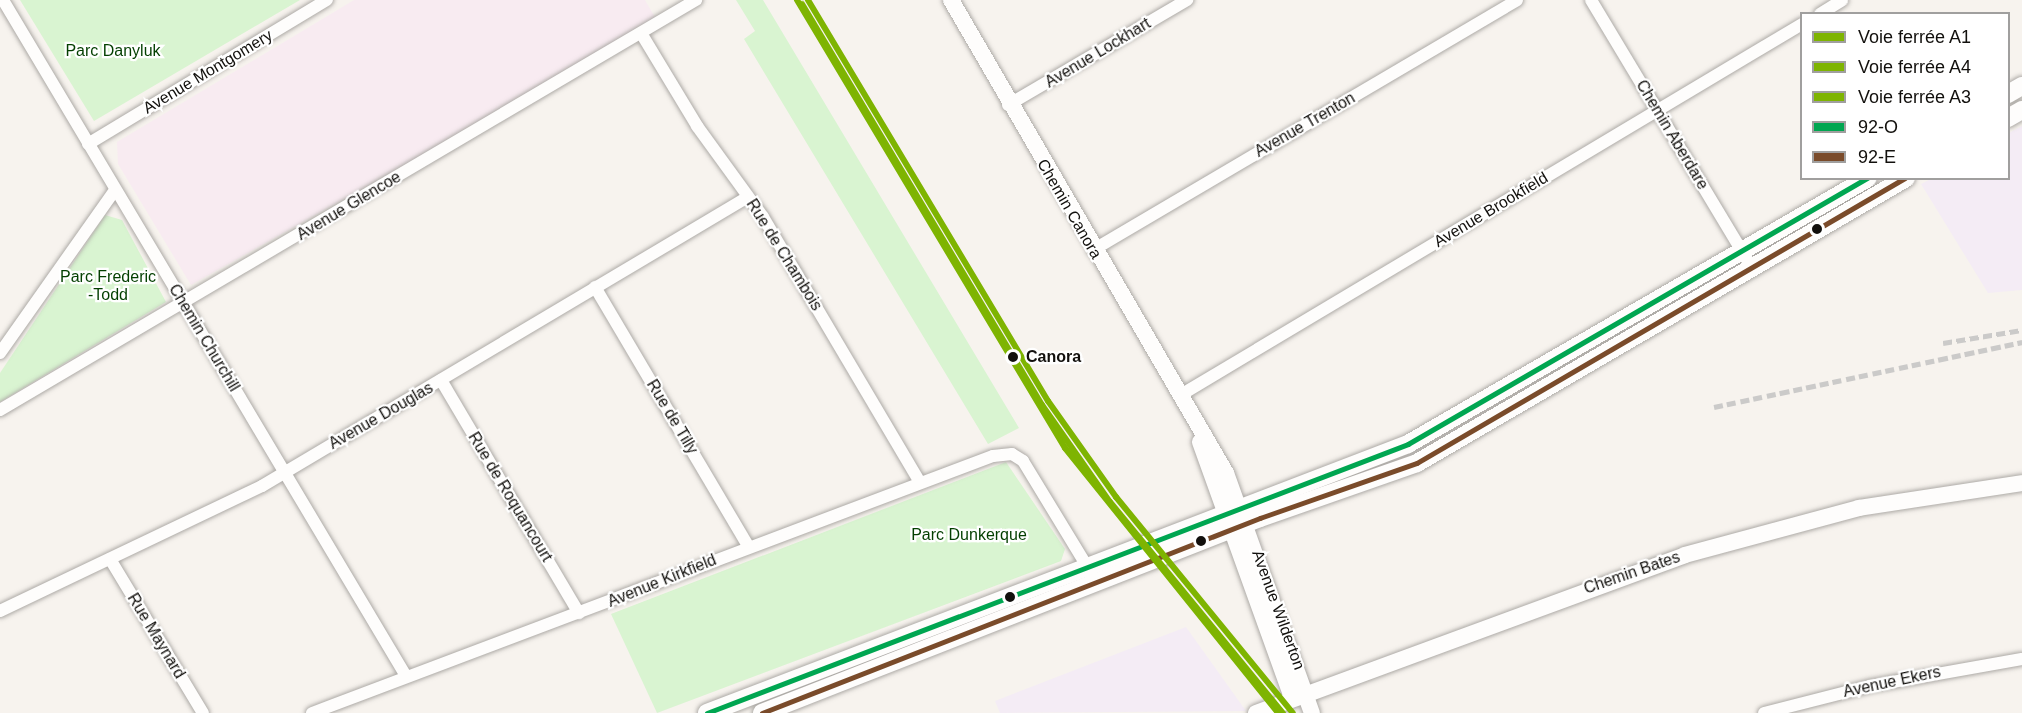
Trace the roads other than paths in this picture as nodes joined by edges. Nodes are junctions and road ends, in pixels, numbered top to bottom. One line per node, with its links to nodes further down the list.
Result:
1 (327, 0): 14 (street, Avenue Montgomery)
2 (696, 0): 11 (street, Avenue Glencoe)
3 (951, 0): 12 (street, Chemin Canora)
4 (1187, 0): 12 (street, Avenue Lockhart)
5 (1517, 0): 19 (street, Avenue Trenton)
6 (1591, 0): 13 (street, Chemin Aberdare)
7 (1842, 0): 9 (street)
8 (2, 3): 14 (street, Chemin Churchill)
9 (1823, 12)
10 (1800, 25): 13 (street, Avenue Brookfield)
11 (641, 33): 18 (street, Rue de Chambois); 23 (street, Avenue Glencoe)
12 (1008, 105): 19 (street, Chemin Canora)
13 (1658, 111): 20 (street, Chemin Aberdare); 26 (street, Avenue Brookfield)
14 (88, 144): 17 (street, Chemin Churchill)
15 (1865, 180): 20 (main road)
16 (1903, 180): 21 (main road)
17 (116, 190): 23 (street, Chemin Churchill); 24 (street)
18 (748, 196): 22 (street, Avenue Douglas); 29 (street, Rue de Chambois)
19 (1093, 250): 26 (street, Chemin Canora)
20 (1742, 252): 21 (street, Chemin Aberdare); 31 (main road)
21 (1753, 270): 32 (main road)
22 (595, 287): 25 (street, Avenue Douglas); 33 (street, Rue de Tilly)
23 (184, 304): 27 (street, Avenue Glencoe); 28 (street, Chemin Churchill)
24 (0, 353)
25 (441, 380): 28 (street, Avenue Douglas); 38 (street, Rue de Roquancourt)
26 (1179, 396): 31 (street, Chemin Canora)
27 (0, 410)
28 (284, 473): 34 (street, Avenue Douglas); 40 (street, Chemin Churchill)
29 (920, 482): 33 (street, Avenue Kirkfield); 35 (street, Avenue Kirkfield)
30 (2022, 483): 41 (street, Chemin Bates)
31 (1232, 510): 32 (street, Avenue Wilderton); 35 (main road)
32 (1239, 529): 36 (main road); 41 (street, Avenue Wilderton); 42 (street, Avenue Wilderton)
33 (750, 546): 38 (street, Avenue Kirkfield)
34 (110, 559): 37 (street, Avenue Douglas); 44 (street, Rue Maynard)
35 (1088, 565): 36 (street); 46 (main road)
36 (1097, 585): 47 (main road)
37 (0, 611)
38 (579, 614): 40 (street, Avenue Kirkfield)
39 (2022, 659): 49 (street, Avenue Ekers)
40 (406, 676): 45 (street, Avenue Kirkfield)
41 (1309, 692): 42 (street, Chemin Bates); 48 (street, Avenue Wilderton)
42 (1292, 698): 43 (street, Chemin Bates)
43 (1265, 712)
44 (203, 713)
45 (312, 713)
46 (707, 713)
47 (762, 713)
48 (1312, 713)
49 (1764, 713)

